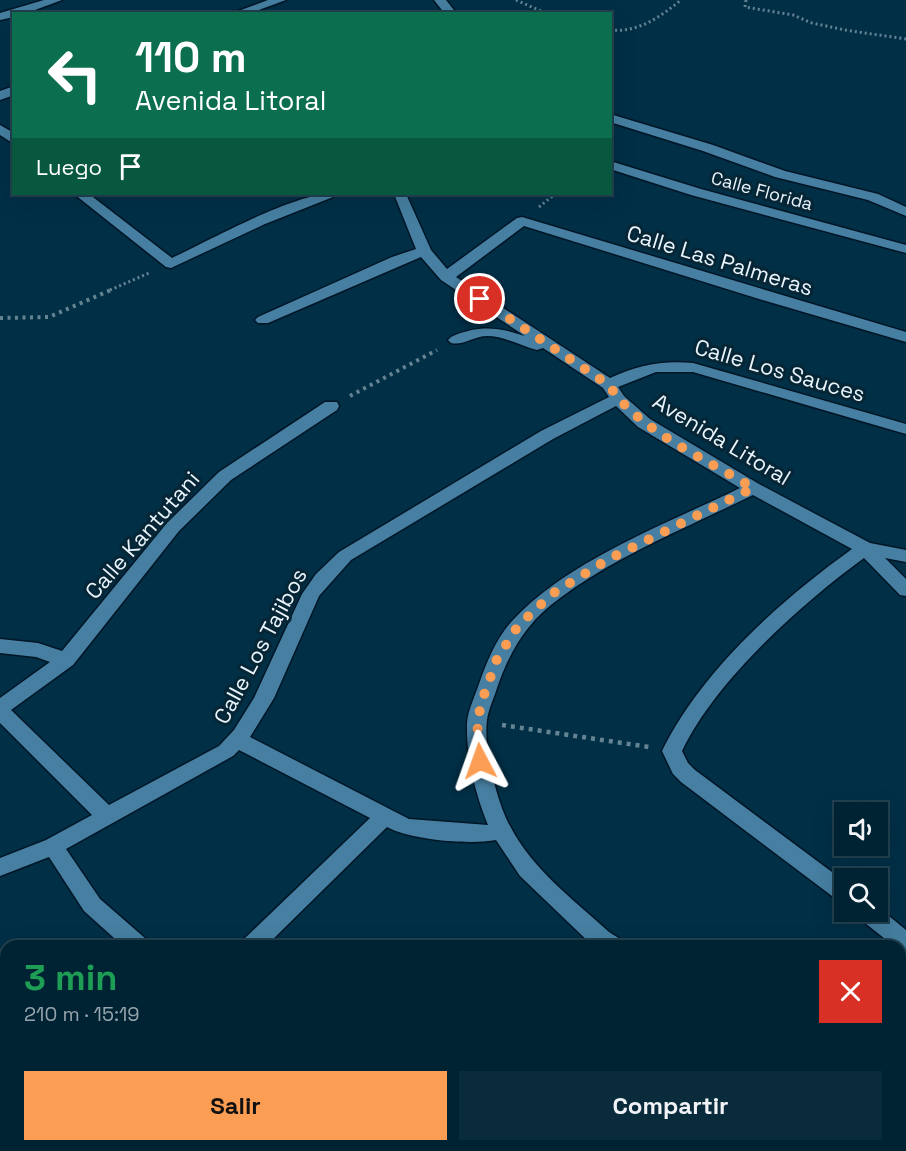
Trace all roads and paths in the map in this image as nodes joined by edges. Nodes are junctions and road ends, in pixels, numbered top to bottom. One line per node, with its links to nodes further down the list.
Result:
1 (56, 0): 7 (street)
2 (440, 0): 9 (street)
3 (516, 0): 10 (path)
4 (681, 0): 11 (path)
5 (746, 0): 12 (path)
6 (282, 2): 8 (street)
7 (16, 12)
8 (243, 12)
9 (450, 12)
10 (543, 12)
11 (612, 30)
12 (906, 39)
13 (612, 119): 20 (street)
14 (0, 129): 15 (street)
15 (12, 138)
16 (612, 166): 21 (street, Calle Florida)
17 (82, 195): 23 (street)
18 (317, 195): 23 (street)
19 (400, 195): 22 (street, Avenida Litoral)
20 (906, 212)
21 (906, 249)
22 (424, 252): 24 (street, Avenida Litoral); 26 (street)
23 (171, 264): 25 (path)
24 (446, 277): 27 (street, Calle Las Palmeras); 29 (street, Avenida Litoral)
25 (0, 318)
26 (263, 320)
27 (906, 337)
28 (456, 340): 29 (street); 31 (path)
29 (548, 344): 30 (street, Avenida Litoral)
30 (613, 392): 32 (street, Calle Los Sauces); 33 (street, Avenida Litoral); 41 (street, Calle Los Tajibos)
31 (331, 406): 38 (street, Calle Kantutani)
32 (906, 429)
33 (753, 488): 34 (street, Avenida Litoral); 40 (street)
34 (865, 548): 35 (street); 36 (street, Avenida Litoral); 42 (street)
35 (906, 556)
36 (906, 590)
37 (0, 646): 38 (street)
38 (66, 660): 39 (street, Calle Kantutani)
39 (0, 710): 43 (street)
40 (477, 721): 42 (path); 45 (street)
41 (238, 740): 43 (street, Calle Los Tajibos); 44 (street)
42 (672, 751): 48 (street)
43 (108, 817): 46 (street, Calle Los Tajibos)
44 (384, 817): 45 (street); 51 (street)
45 (501, 831): 52 (street)
46 (53, 846): 47 (street, Calle Los Tajibos); 50 (street)
47 (0, 867)
48 (834, 886)
49 (880, 922): 53 (street)
50 (131, 940)
51 (258, 940)
52 (605, 940)
53 (902, 940)

